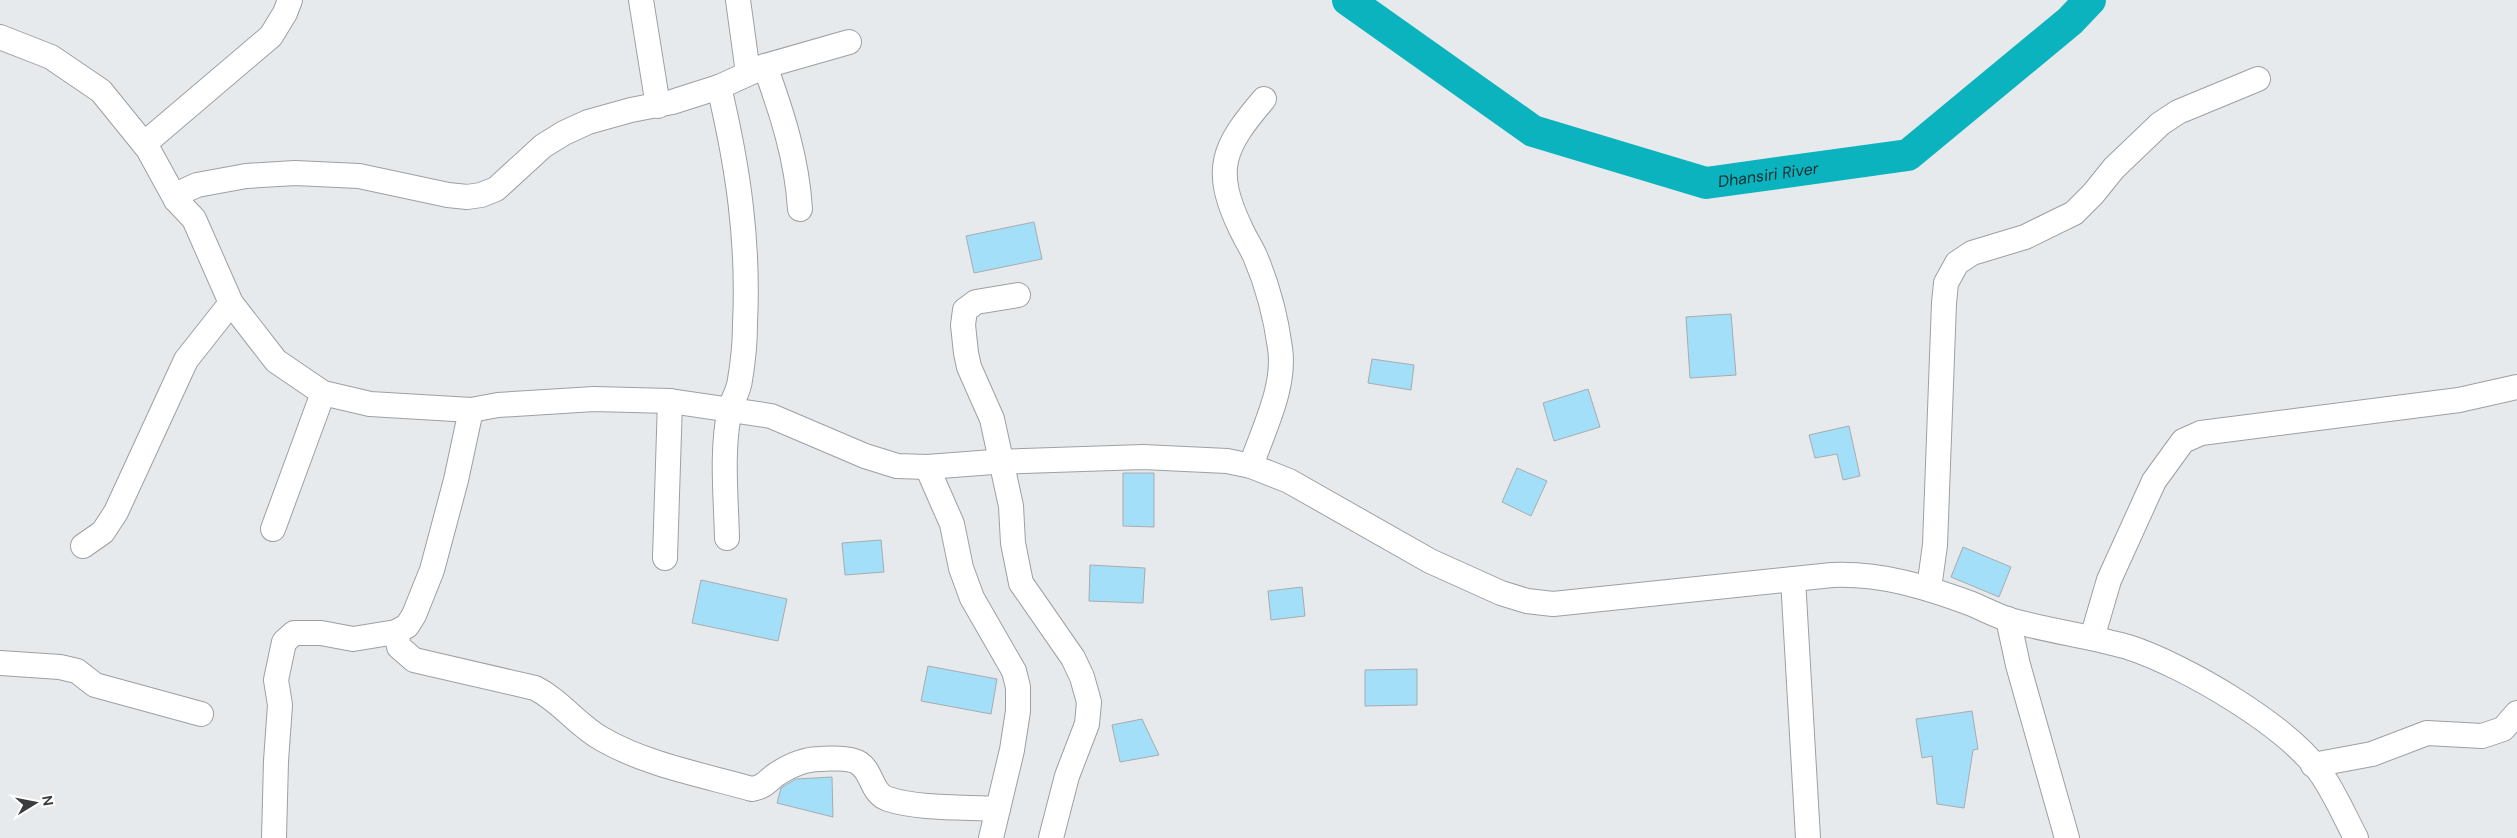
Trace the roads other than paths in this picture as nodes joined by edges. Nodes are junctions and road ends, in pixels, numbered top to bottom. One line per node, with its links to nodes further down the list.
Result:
1 (290, 0): 11 (street)
2 (641, 0): 10 (street)
3 (738, 0): 6 (street)
4 (0, 37): 11 (street)
5 (849, 42): 6 (street)
6 (756, 69): 8 (street); 13 (street)
7 (2258, 79): 29 (street)
8 (719, 86): 10 (street); 19 (street)
9 (1264, 99): 22 (street)
10 (658, 106): 12 (street)
11 (144, 144): 12 (street)
12 (176, 200): 15 (street)
13 (800, 209)
14 (1018, 295): 21 (street)
15 (231, 303): 17 (street); 26 (street)
16 (2517, 387): 32 (street)
17 (323, 393): 20 (street); 24 (street)
18 (670, 401): 19 (street); 20 (street); 27 (street)
19 (730, 409): 23 (street); 25 (street)
20 (471, 410): 31 (street)
21 (998, 462): 22 (street); 23 (street); 40 (street)
22 (1251, 466): 28 (street)
23 (935, 467): 37 (street)
24 (273, 529)
25 (727, 538)
26 (83, 546)
27 (665, 558)
28 (1794, 579): 29 (street); 41 (street)
29 (1929, 588): 30 (street)
30 (2008, 619): 32 (street); 42 (street)
31 (396, 632): 37 (street); 38 (street)
32 (2092, 638): 36 (street)
33 (0, 663): 35 (street)
34 (2517, 712): 36 (street)
35 (202, 714)
36 (2314, 765): 43 (street)
37 (998, 809): 39 (street)
38 (274, 838)
39 (991, 838)
40 (1051, 838)
41 (1808, 838)
42 (2067, 838)
43 (2356, 838)

